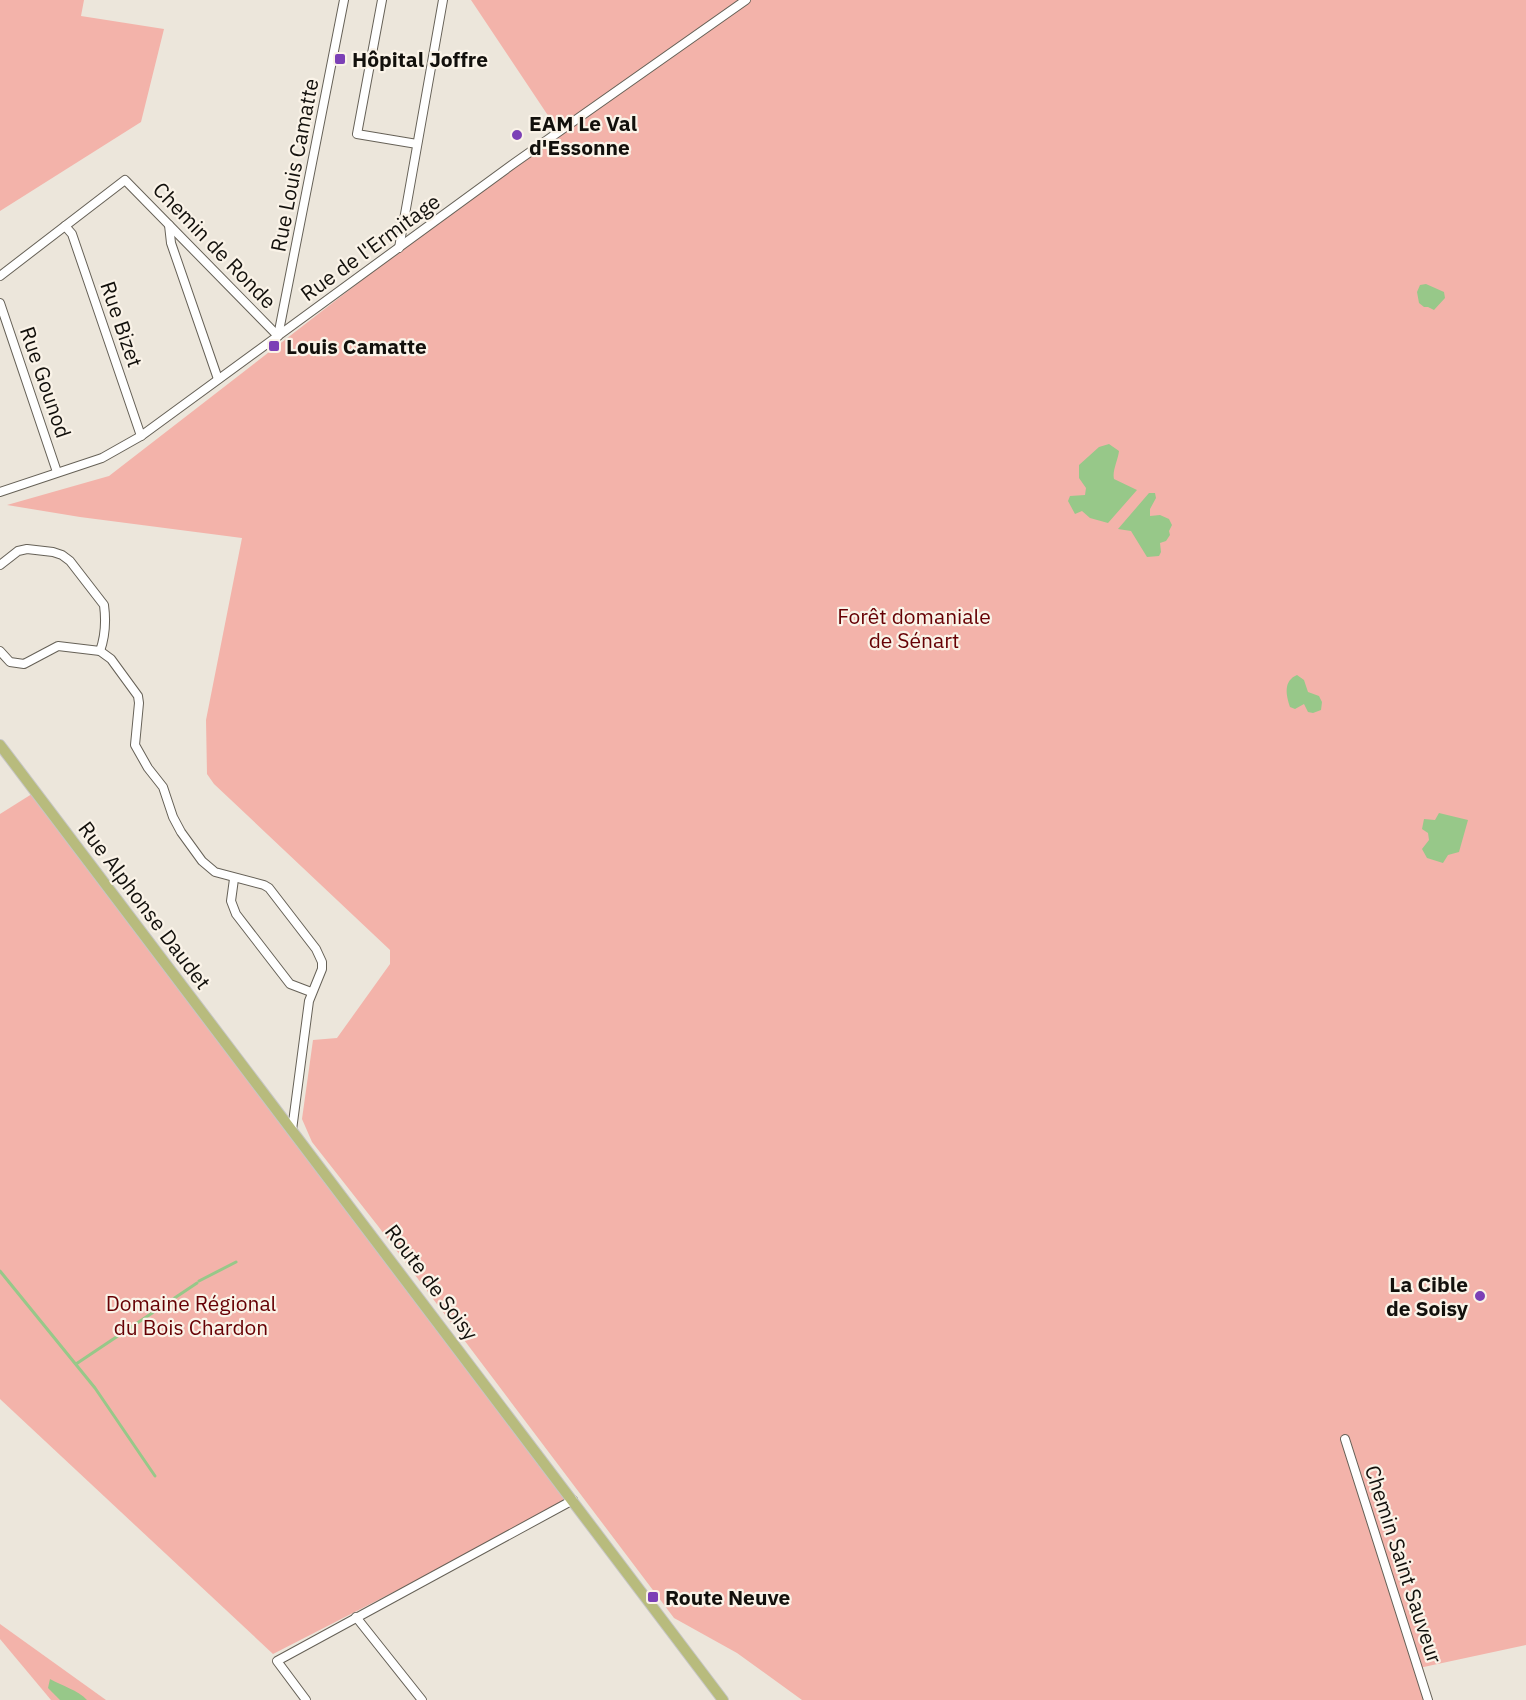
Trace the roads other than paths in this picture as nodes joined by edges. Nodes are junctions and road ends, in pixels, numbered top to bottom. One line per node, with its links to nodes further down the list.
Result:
1 (345, 0): 11 (street, Rue Louis Camatte)
2 (382, 0): 5 (street)
3 (442, 0): 5 (street)
4 (746, 0): 8 (street, Rue de l'Ermitage)
5 (417, 144): 8 (street)
6 (170, 225): 7 (street, Chemin de Ronde); 11 (street, Chemin de Ronde); 12 (street)
7 (65, 226): 9 (street); 13 (street, Rue Bizet)
8 (399, 248): 11 (street, Rue de l'Ermitage)
9 (0, 276)
10 (0, 303): 14 (street, Rue Gounod)
11 (278, 336): 12 (street, Rue de l'Ermitage)
12 (218, 379): 13 (street, Rue de l'Ermitage)
13 (141, 436): 14 (street, Rue de l'Ermitage)
14 (57, 472): 15 (street, Rue de l'Ermitage)
15 (0, 492)
16 (0, 565): 18 (street)
17 (0, 651): 18 (street)
18 (100, 651): 20 (street)
19 (0, 745): 22 (main road, Rue Alphonse Daudet)
20 (234, 879): 21 (street); 21 (street)
21 (311, 992): 23 (street)
22 (260, 1088): 23 (main road, Route de Soisy)
23 (292, 1130): 25 (main road, Route de Soisy)
24 (1345, 1439): 30 (street, Chemin Saint Sauveur)
25 (573, 1500): 26 (street); 29 (main road, Route de Soisy)
26 (356, 1617): 27 (street); 28 (street)
27 (306, 1700)
28 (422, 1700)
29 (723, 1700)
30 (1428, 1700)

